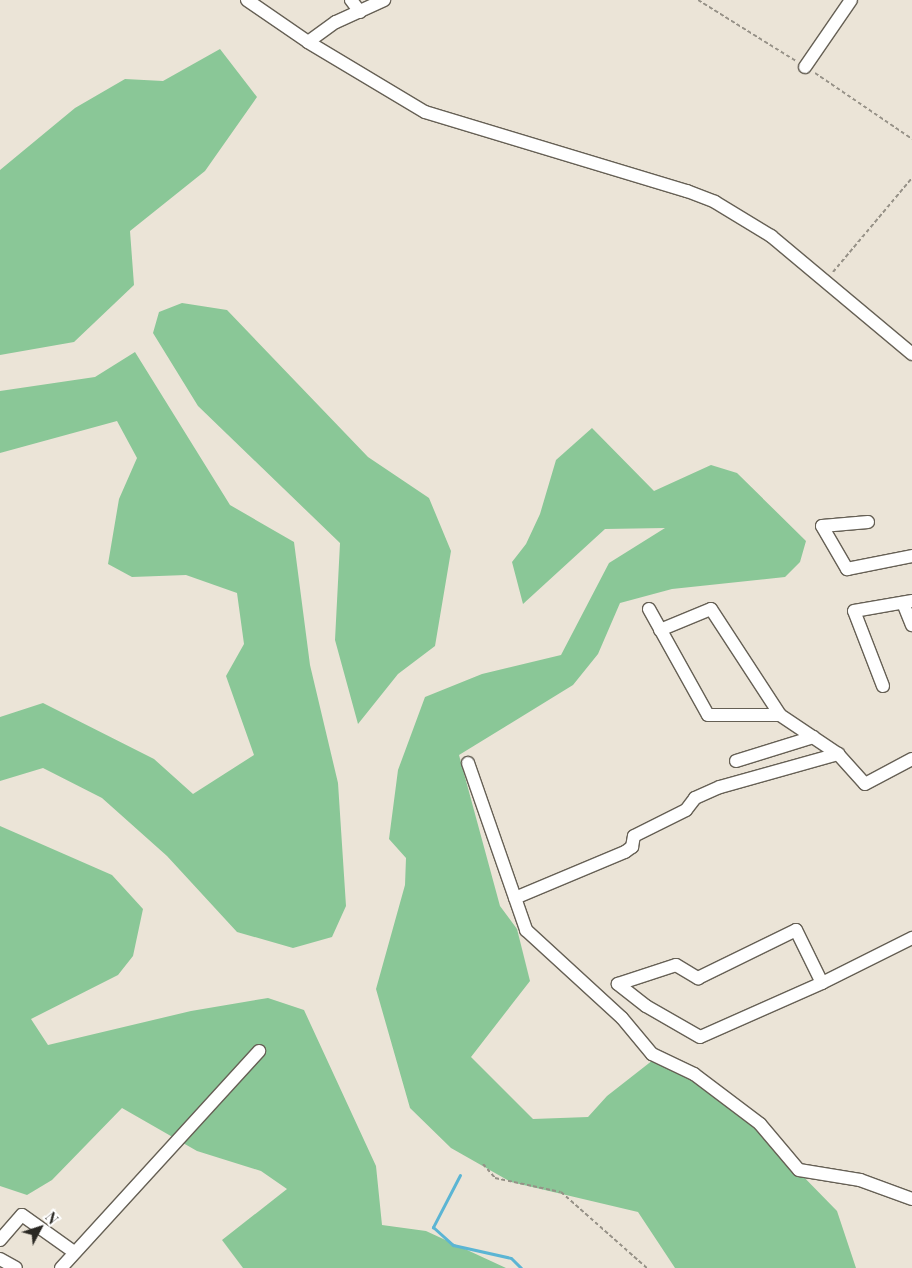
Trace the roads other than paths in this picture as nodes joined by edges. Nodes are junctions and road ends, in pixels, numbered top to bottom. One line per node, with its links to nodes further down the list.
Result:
1 (247, 0): 6 (street)
2 (351, 0): 5 (street)
3 (384, 0): 5 (street)
4 (851, 0): 7 (street)
5 (360, 12): 6 (street)
6 (308, 42): 8 (street)
7 (805, 67)
8 (912, 354)
9 (868, 522): 10 (street)
10 (912, 556)
11 (908, 602): 13 (street); 15 (street)
12 (649, 609): 14 (street)
13 (912, 625)
14 (660, 630): 16 (street); 16 (street)
15 (883, 686)
16 (780, 715): 17 (street)
17 (813, 737): 18 (street); 20 (street)
18 (838, 754): 19 (street); 22 (street)
19 (912, 758)
20 (736, 761)
21 (468, 763): 22 (street)
22 (515, 898): 26 (street)
23 (912, 938): 24 (street)
24 (822, 983): 24 (street)
25 (259, 1051): 28 (street)
26 (912, 1199)
27 (0, 1240): 28 (street)
28 (74, 1252): 31 (street)
29 (0, 1258): 30 (street)
30 (16, 1268)
31 (61, 1268)

